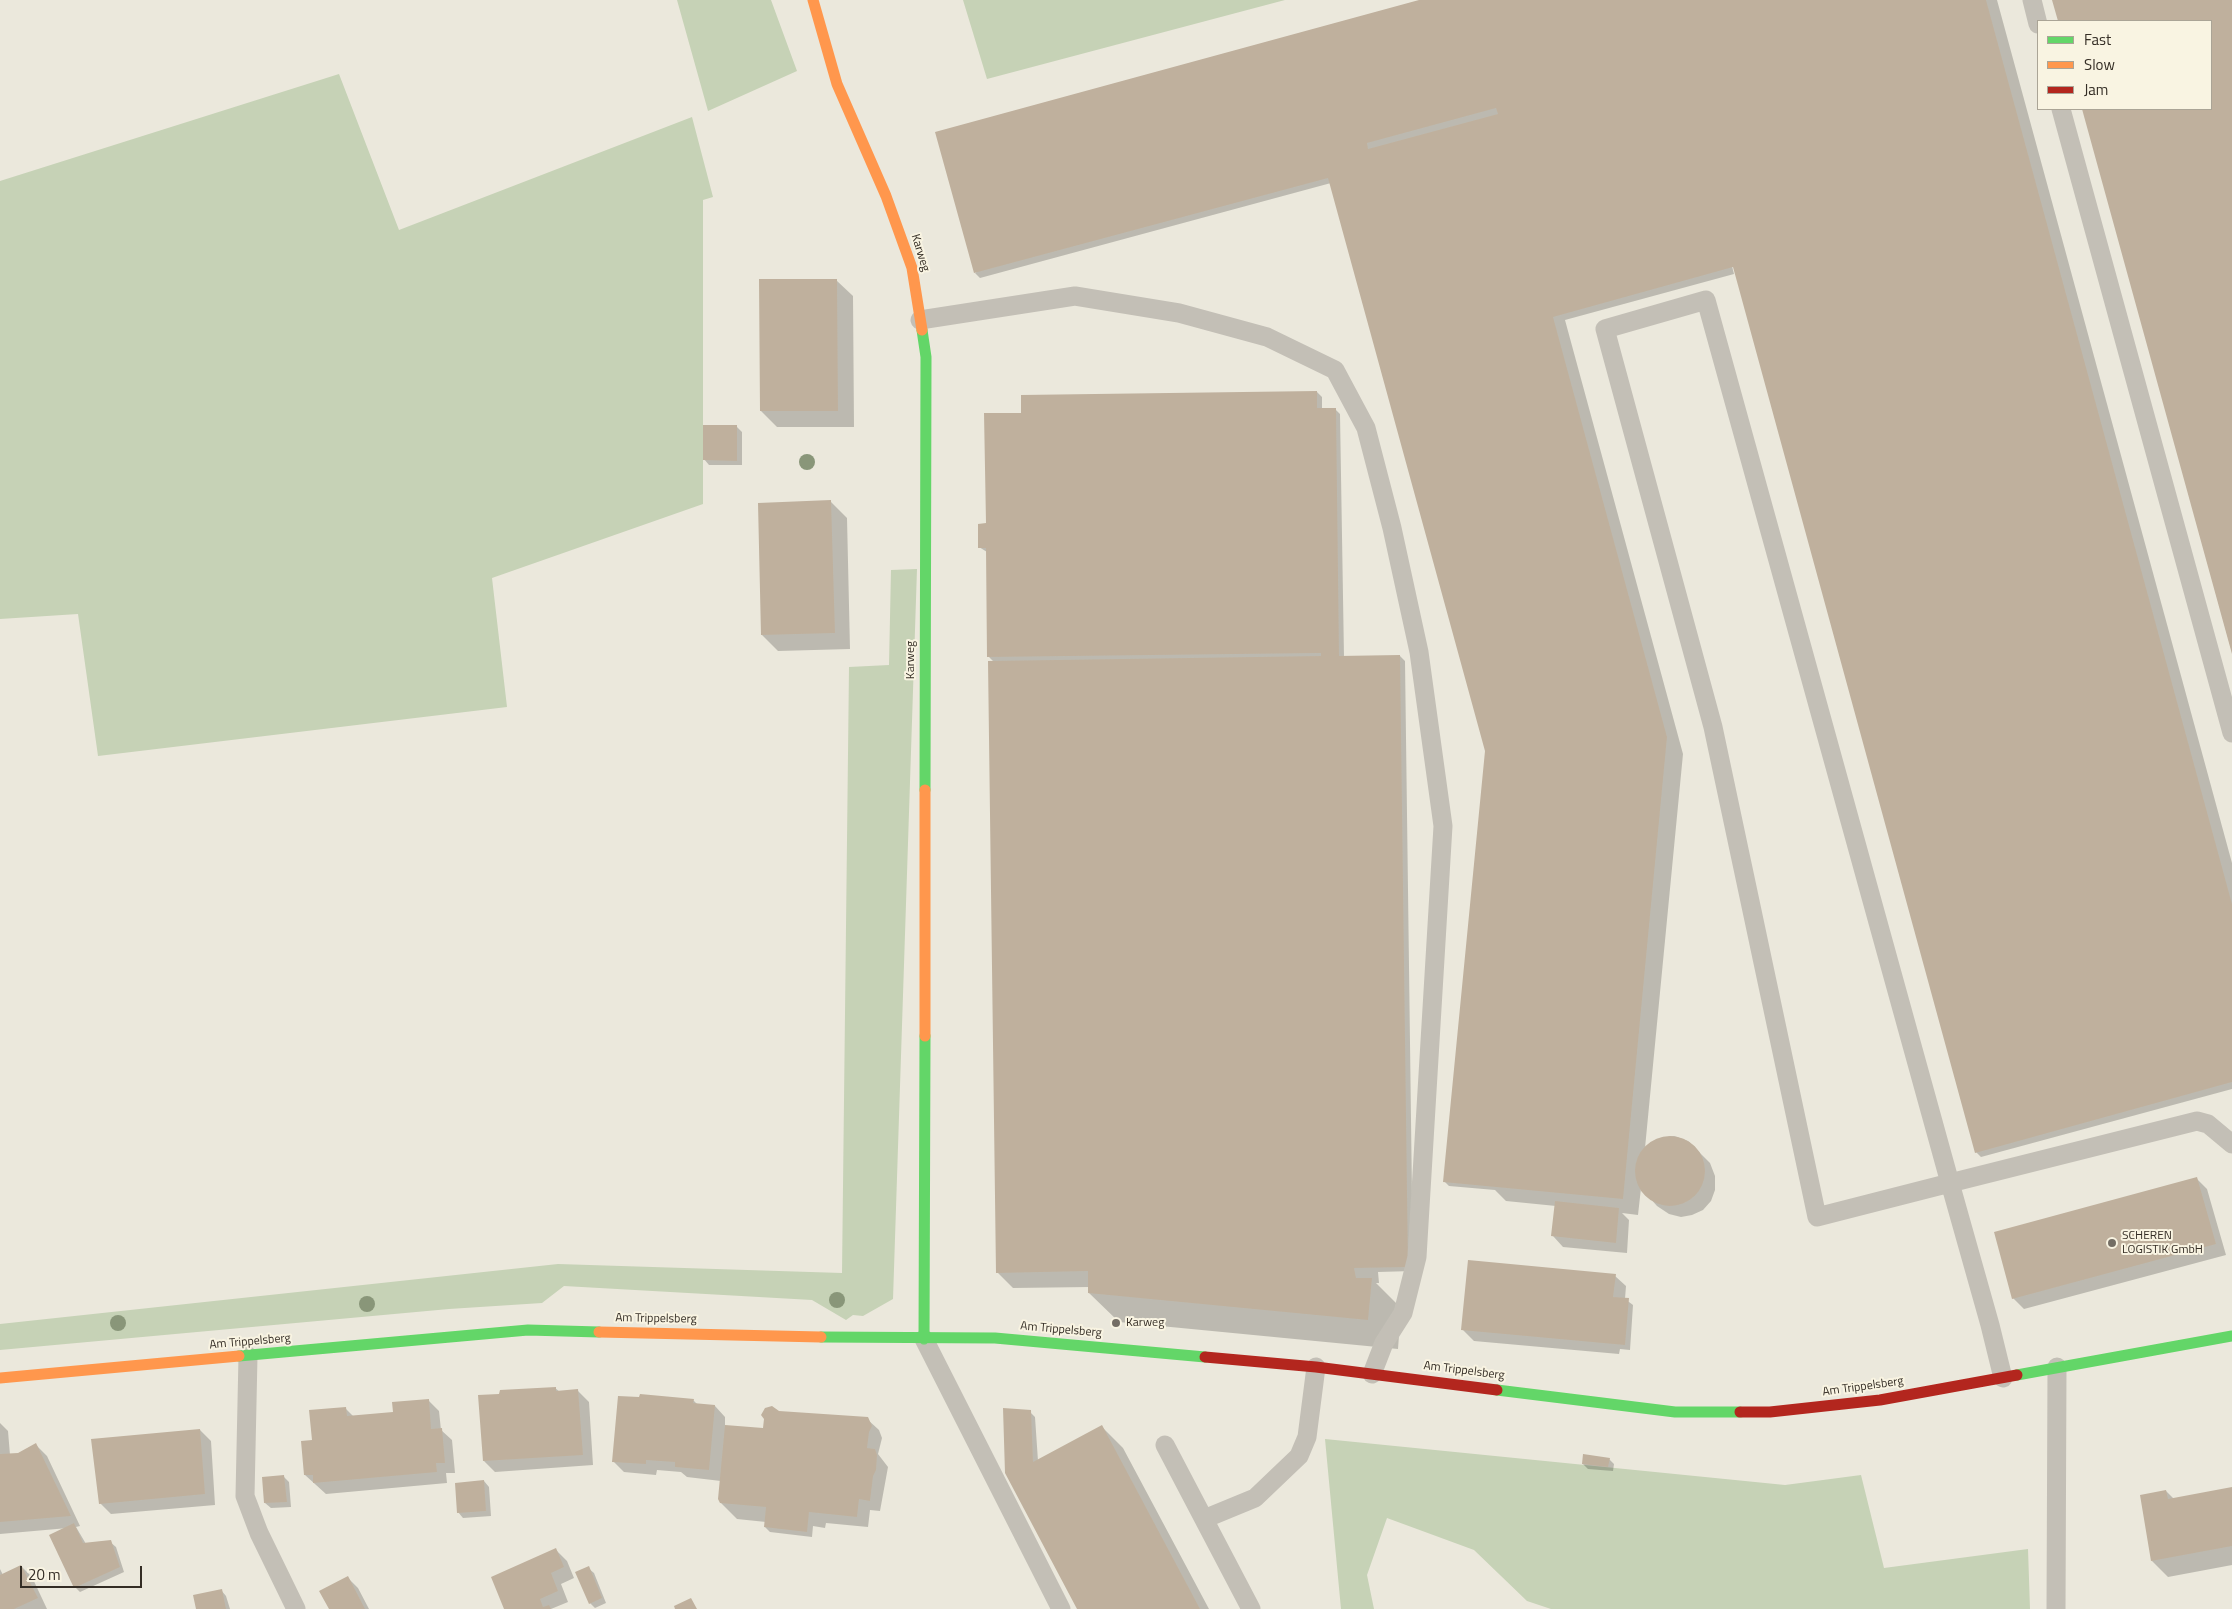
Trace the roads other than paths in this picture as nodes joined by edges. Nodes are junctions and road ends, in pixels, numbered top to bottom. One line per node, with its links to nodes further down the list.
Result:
1 (813, 0): 5 (street, Karweg)
2 (2032, 0): 3 (lane)
3 (2037, 20)
4 (2061, 110): 6 (lane)
5 (920, 320): 10 (street, Karweg); 14 (lane)
6 (2232, 734)
7 (2232, 1144): 8 (lane)
8 (1950, 1183): 8 (lane); 16 (lane)
9 (2232, 1336): 13 (street, Am Trippelsberg)
10 (924, 1340): 11 (street, Am Trippelsberg); 12 (street, Am Trippelsberg); 20 (lane)
11 (248, 1356): 15 (street, Am Trippelsberg); 19 (lane)
12 (1316, 1367): 14 (street, Am Trippelsberg); 18 (lane)
13 (2057, 1367): 16 (street, Am Trippelsberg); 22 (lane)
14 (1372, 1374): 16 (street, Am Trippelsberg)
15 (0, 1378)
16 (2002, 1378)
17 (1165, 1445): 18 (lane)
18 (1204, 1519): 21 (lane)
19 (296, 1609)
20 (1061, 1609)
21 (1251, 1609)
22 (2056, 1609)

